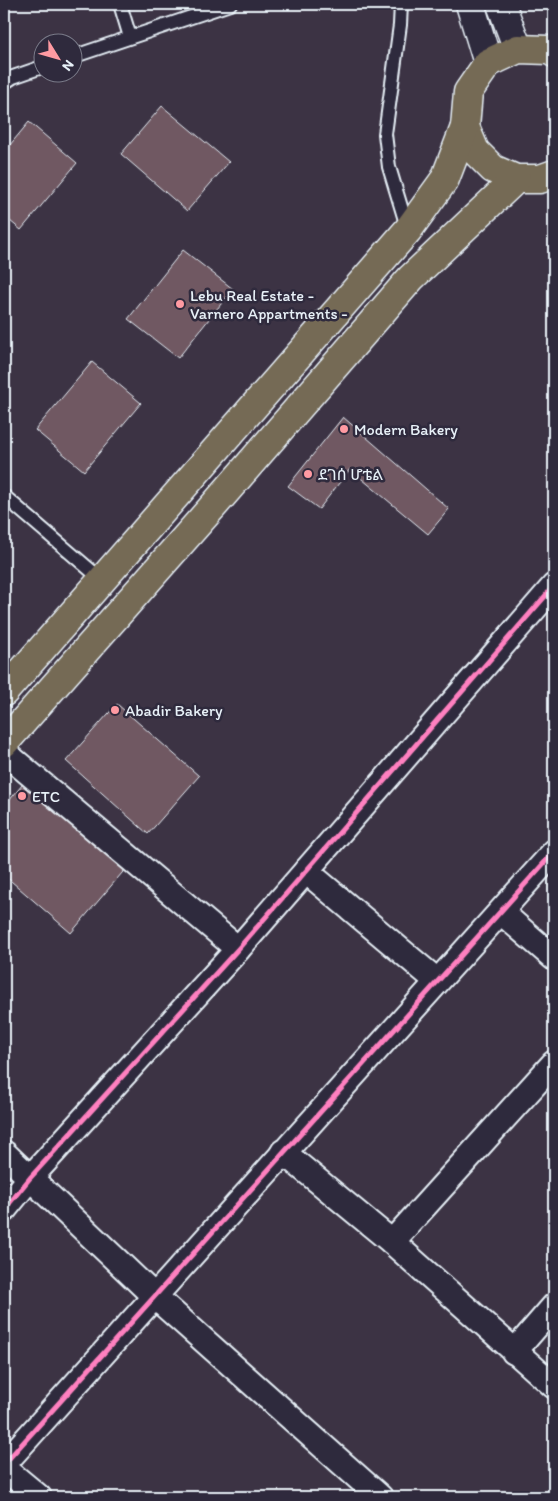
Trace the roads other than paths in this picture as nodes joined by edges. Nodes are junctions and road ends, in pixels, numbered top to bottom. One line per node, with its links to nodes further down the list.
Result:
1 (120, 4): 6 (lane)
2 (230, 4): 6 (lane)
3 (401, 4): 16 (lane)
4 (470, 4): 10 (street)
5 (501, 4): 7 (street)
6 (130, 37): 9 (lane)
7 (518, 49): 8 (main road); 10 (main road)
8 (553, 50)
9 (82, 54)
10 (488, 63): 13 (main road)
11 (32, 70): 12 (lane)
12 (4, 83)
13 (465, 127): 15 (main road); 16 (main road)
14 (554, 174): 15 (main road)
15 (516, 179): 21 (main road)
16 (408, 230): 18 (main road)
17 (4, 496): 18 (lane)
18 (102, 580): 20 (main road)
19 (554, 586): 24 (street)
20 (4, 692)
21 (4, 743)
22 (4, 752): 26 (street)
23 (554, 852): 25 (street)
24 (306, 871): 26 (street); 28 (street)
25 (501, 912): 27 (street); 28 (street)
26 (238, 949): 32 (street)
27 (554, 958)
28 (437, 981): 30 (street)
29 (554, 1063): 34 (street)
30 (283, 1152): 34 (street); 35 (street)
31 (4, 1153): 32 (street)
32 (30, 1178): 33 (street); 35 (street)
33 (4, 1210)
34 (392, 1242): 37 (street)
35 (153, 1296): 39 (street); 42 (street)
36 (554, 1306): 37 (street)
37 (514, 1352): 38 (street)
38 (554, 1386)
39 (4, 1464)
40 (4, 1468): 41 (street)
41 (39, 1497)
42 (380, 1497)

